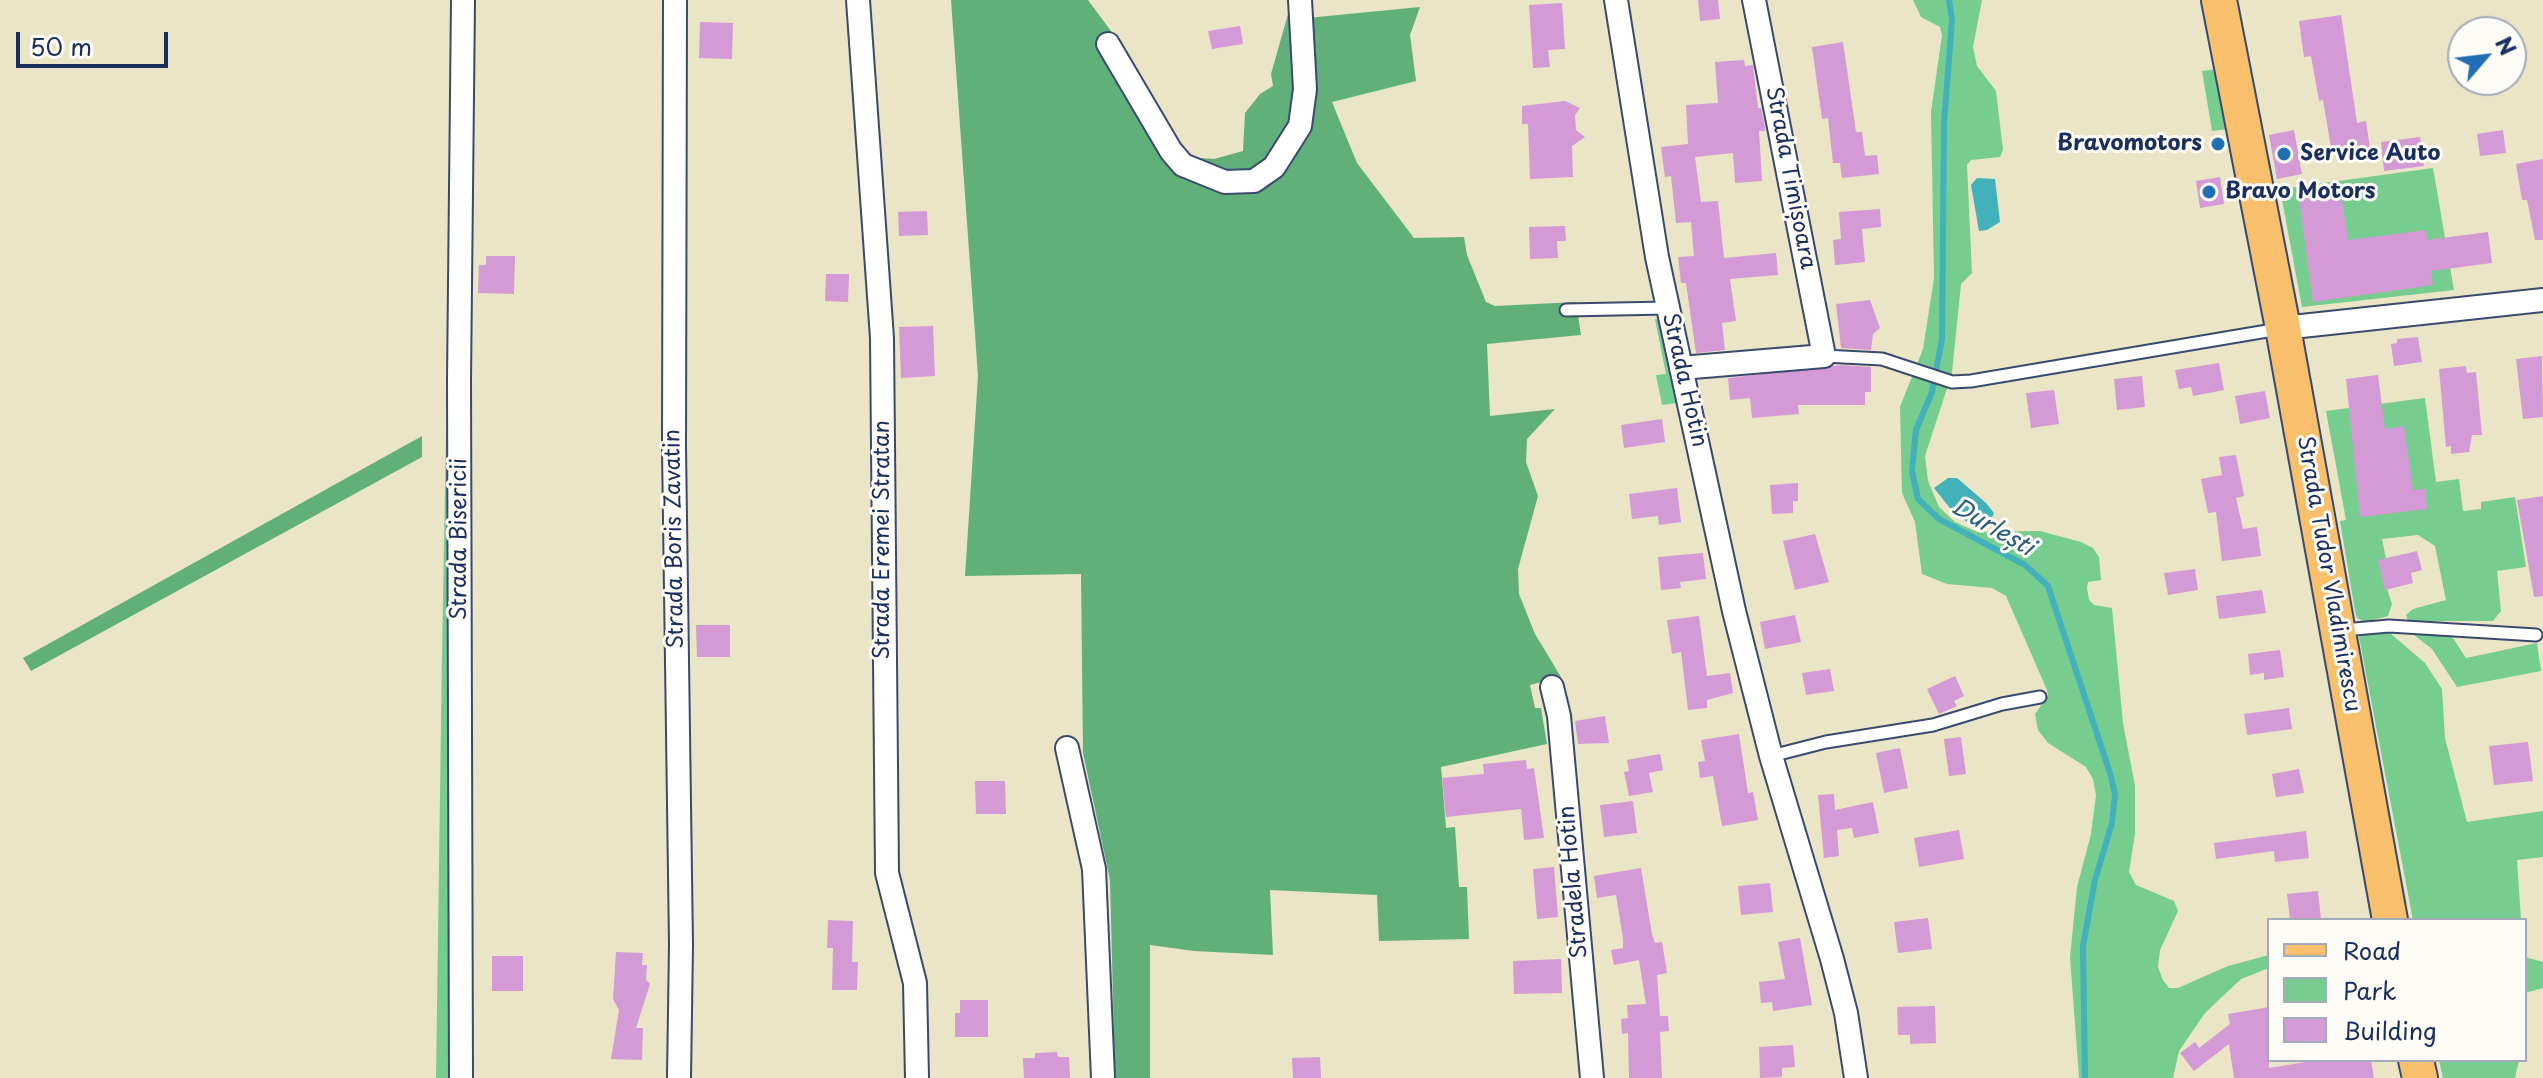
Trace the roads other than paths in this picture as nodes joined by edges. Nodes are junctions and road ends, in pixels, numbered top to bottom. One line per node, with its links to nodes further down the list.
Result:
1 (463, 0): 22 (street, Strada Bisericii)
2 (675, 0): 23 (street, Strada Boris Zavatin)
3 (858, 0): 24 (street, Strada Eremei Stratan)
4 (1300, 0): 8 (street)
5 (1616, 0): 10 (street, Strada Hotin)
6 (1754, 0): 13 (street, Strada Timișoara)
7 (2219, 0): 12 (main road, Strada Tudor Vladimirescu)
8 (1108, 44)
9 (2543, 300): 12 (street)
10 (1667, 308): 11 (lane); 14 (street, Strada Hotin)
11 (1566, 310)
12 (2283, 328): 13 (lane); 15 (main road, Strada Tudor Vladimirescu)
13 (1824, 356): 14 (street)
14 (1681, 368): 20 (street, Strada Hotin)
15 (2338, 630): 16 (lane); 21 (main road, Strada Tudor Vladimirescu)
16 (2536, 635)
17 (1552, 687): 26 (street, Stradela Hotin)
18 (2040, 697): 20 (lane)
19 (1067, 748): 25 (street)
20 (1771, 756): 27 (street, Strada Hotin)
21 (2390, 918)
22 (461, 1078)
23 (679, 1078)
24 (917, 1078)
25 (1103, 1078)
26 (1592, 1078)
27 (1856, 1078)

